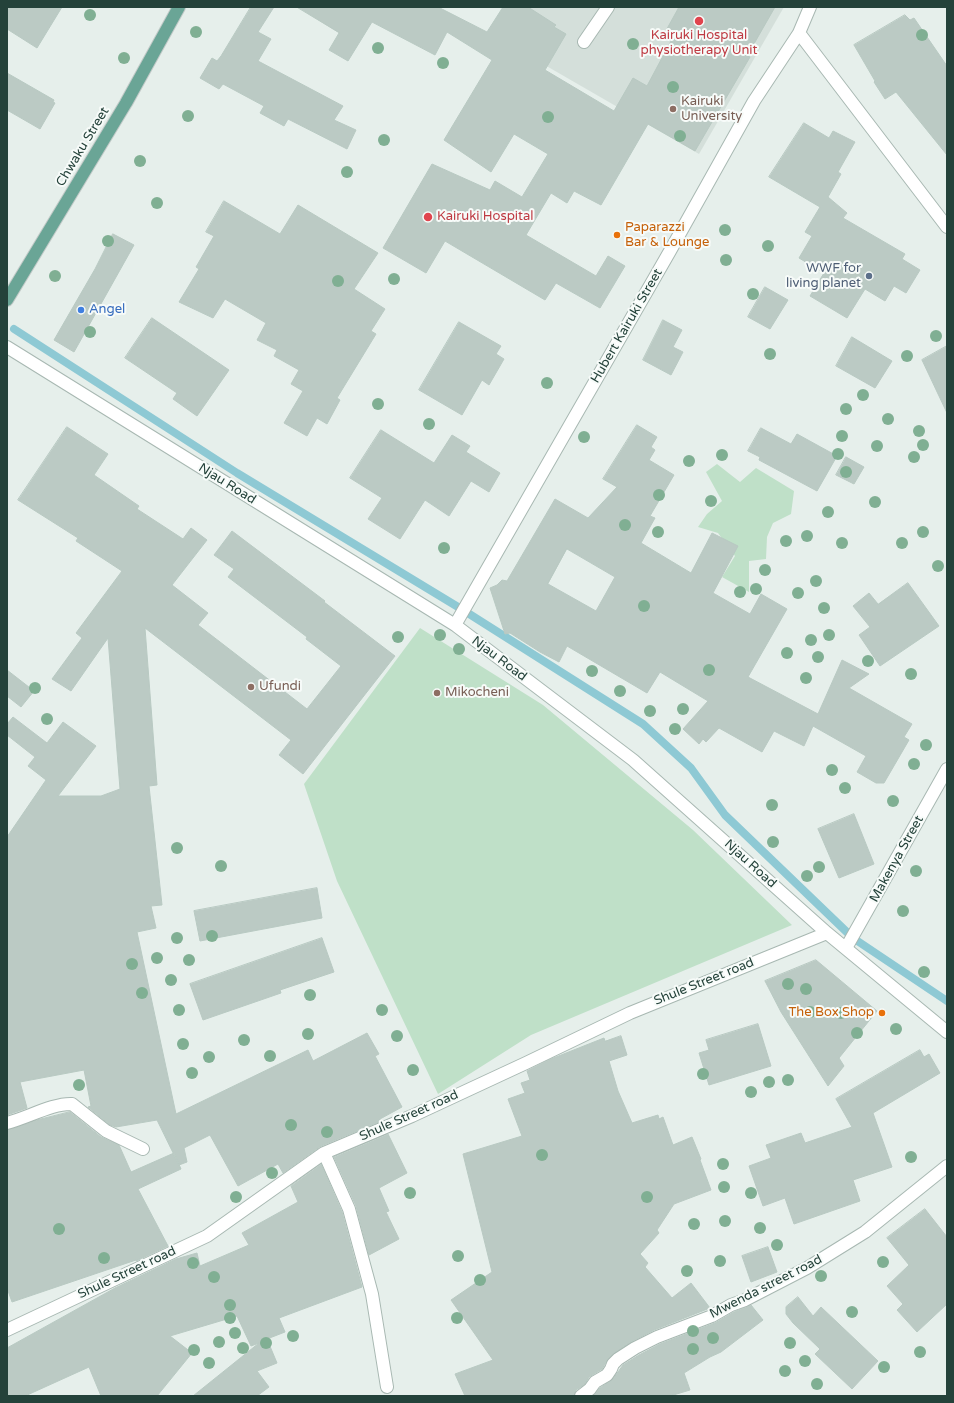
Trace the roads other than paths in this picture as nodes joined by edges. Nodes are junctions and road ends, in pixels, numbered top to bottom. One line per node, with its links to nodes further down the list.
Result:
1 (179, 7): 7 (main road, Chwaku Street)
2 (608, 7): 5 (street)
3 (810, 7): 4 (street, Hubert Kairuki Street)
4 (799, 33): 6 (street); 9 (street, Hubert Kairuki Street)
5 (584, 42)
6 (947, 227)
7 (7, 300)
8 (7, 347): 9 (street, Njau Road)
9 (454, 625): 11 (street, Njau Road)
10 (947, 769): 12 (street, Makenya Street)
11 (827, 933): 12 (street, Njau Road); 16 (street, Shule Street road)
12 (846, 948): 13 (street, Njau Road)
13 (947, 1032)
14 (7, 1123): 15 (street)
15 (143, 1149)
16 (324, 1153): 18 (street, Shule Street road); 19 (street)
17 (947, 1166): 20 (street, Mwenda street road)
18 (7, 1330)
19 (387, 1386)
20 (581, 1396)

